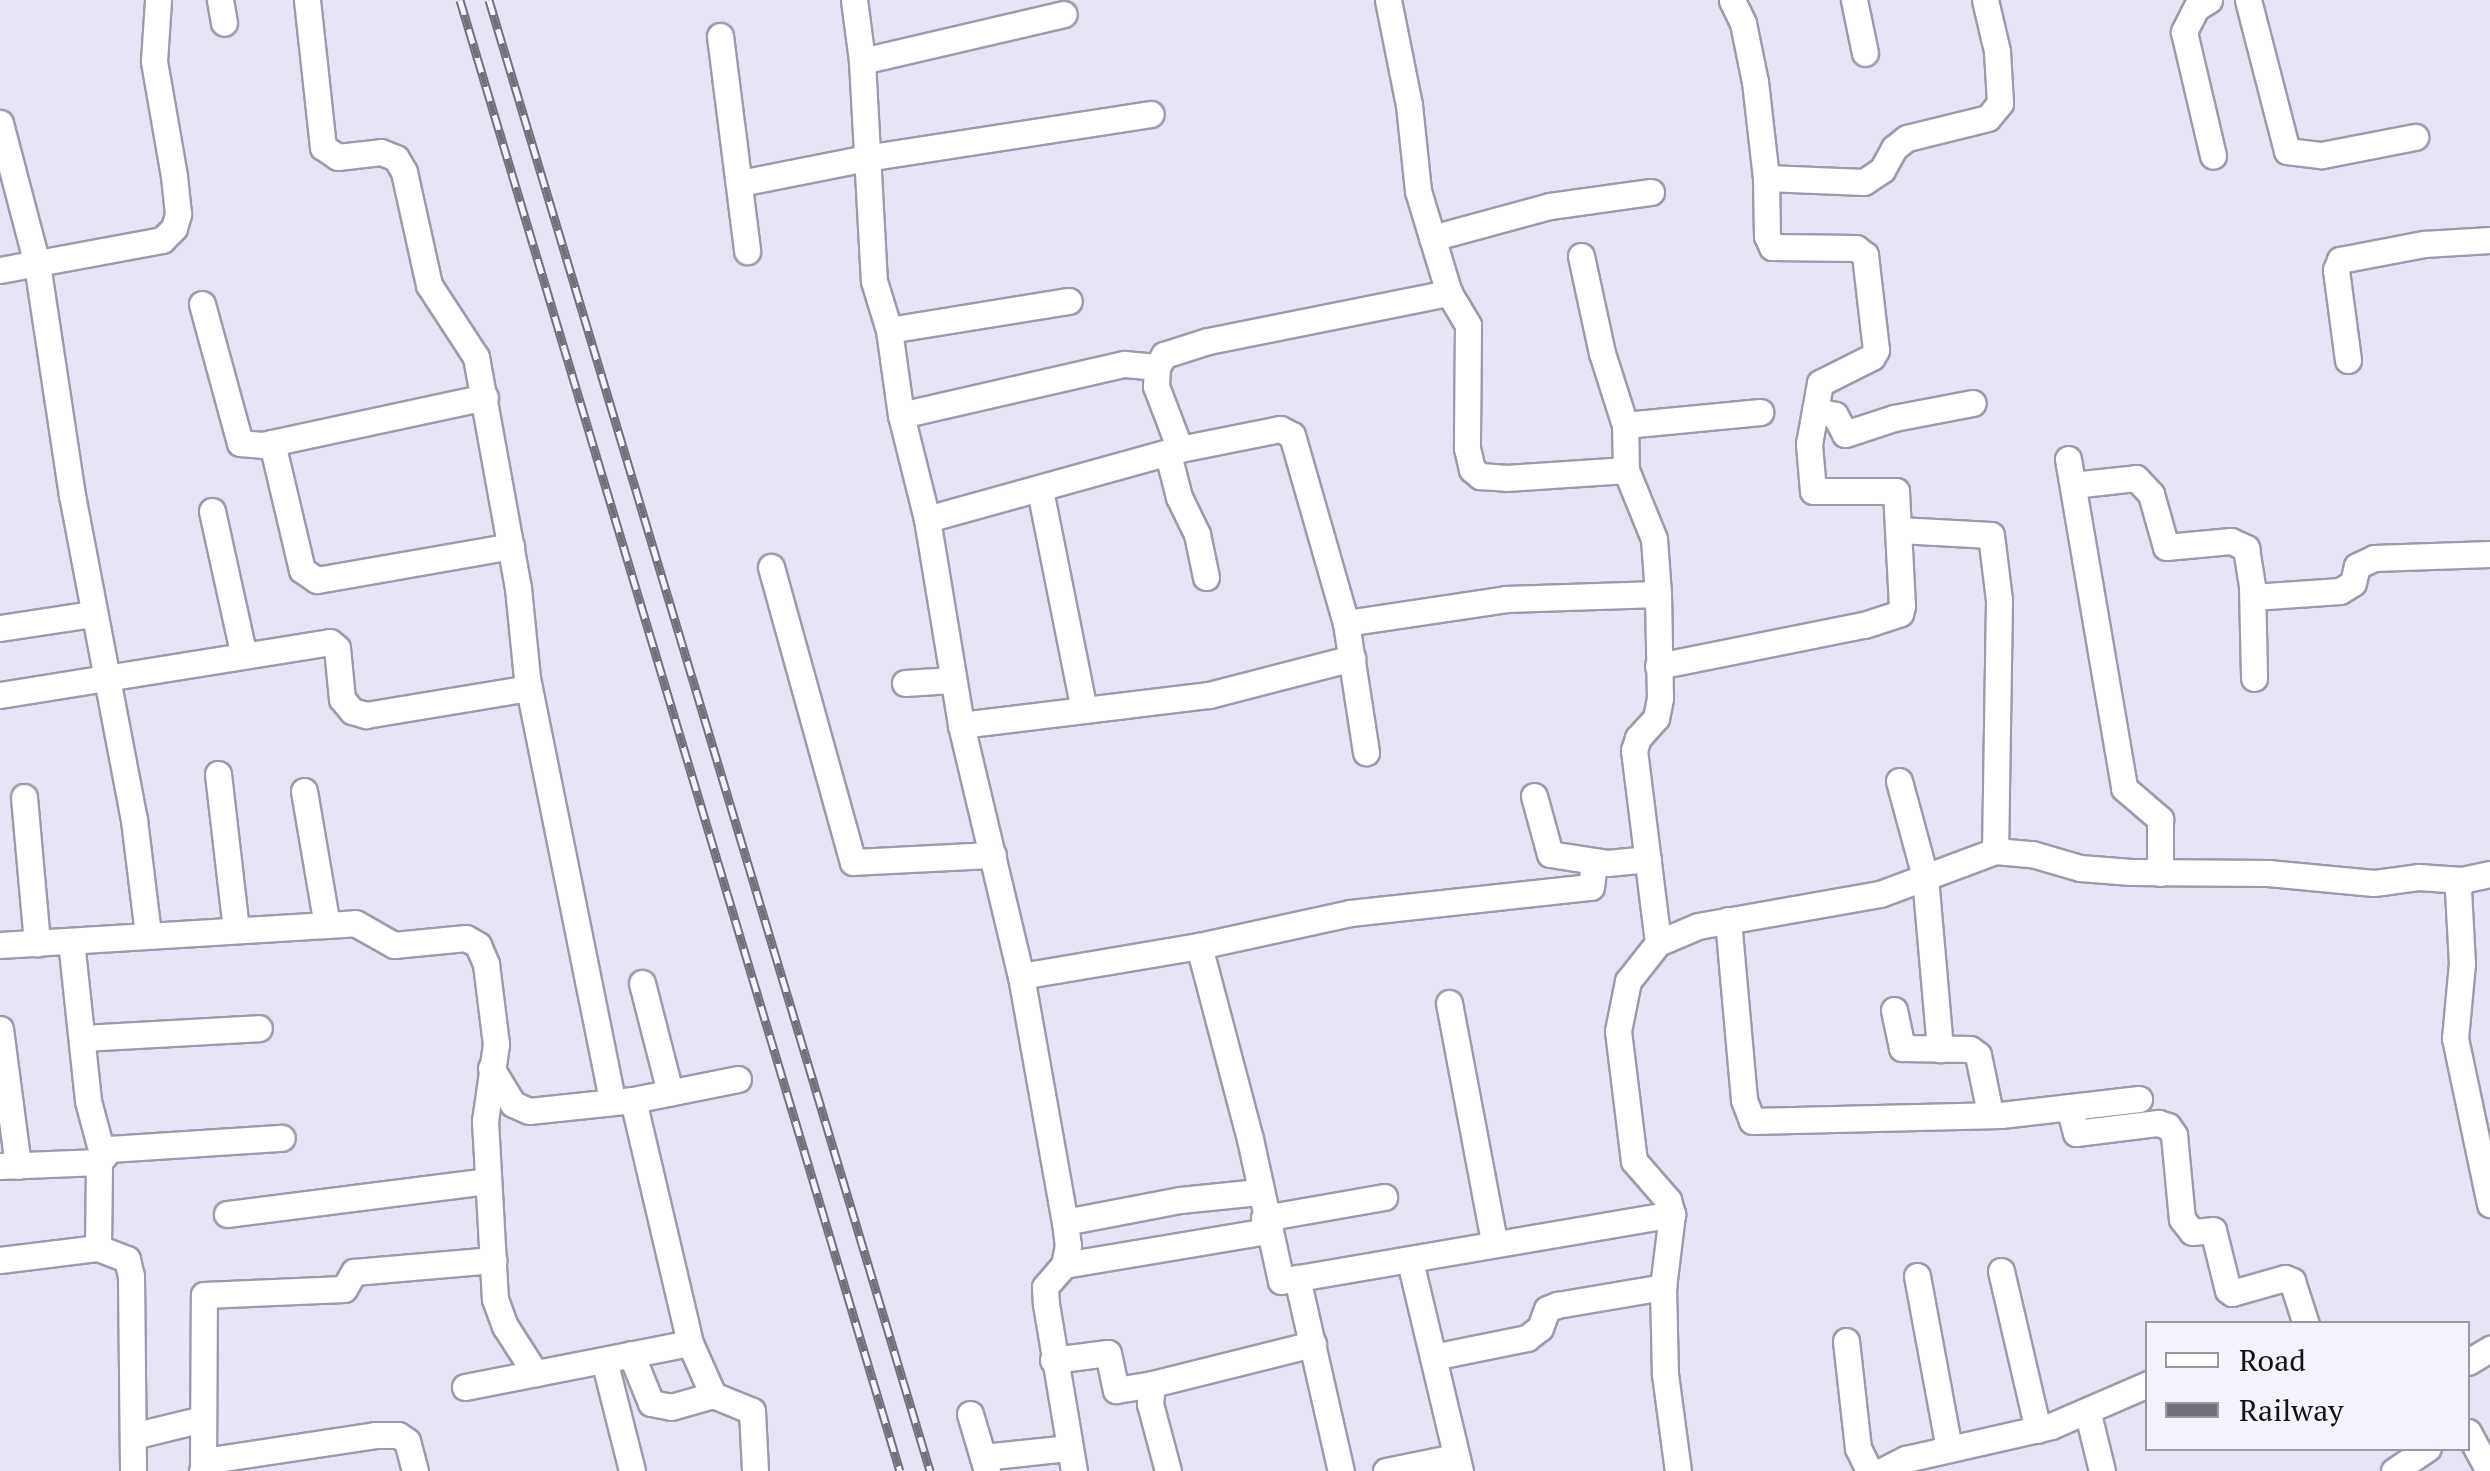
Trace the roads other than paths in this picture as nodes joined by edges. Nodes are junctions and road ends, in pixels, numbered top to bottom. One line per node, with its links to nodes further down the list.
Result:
1 (158, 0): 26 (street)
2 (306, 0): 34 (street)
3 (854, 0): 13 (street)
4 (1388, 0): 22 (street)
5 (1732, 0): 19 (street)
6 (1854, 0): 12 (street)
7 (1985, 0): 19 (street)
8 (2209, 0): 17 (street)
9 (2248, 0): 16 (street)
10 (1064, 14): 13 (street)
11 (720, 36): 20 (street)
12 (1865, 53)
13 (862, 61): 18 (street)
14 (1151, 114): 18 (street)
15 (0, 122): 26 (street)
16 (2415, 138)
17 (2213, 156)
18 (866, 158): 20 (street); 31 (street)
19 (1766, 178): 36 (street)
20 (740, 183): 24 (street)
21 (1652, 192): 22 (street)
22 (1432, 238): 28 (street)
23 (2490, 240): 32 (street)
24 (747, 251)
25 (1581, 256): 39 (street)
26 (38, 264): 27 (street); 55 (street)
27 (0, 270)
28 (1449, 293): 33 (street); 43 (street)
29 (1069, 301): 31 (street)
30 (202, 304): 40 (street)
31 (888, 330): 38 (street)
32 (2348, 360)
33 (1157, 367): 38 (street); 41 (street)
34 (485, 397): 40 (street); 49 (street)
35 (1972, 403): 36 (street)
36 (1816, 411): 48 (street)
37 (1760, 412): 39 (street)
38 (901, 415): 47 (street)
39 (1625, 425): 43 (street)
40 (272, 443): 49 (street)
41 (1174, 452): 45 (street); 52 (street); 56 (street)
42 (2068, 459): 44 (street)
43 (1626, 470): 53 (street)
44 (2073, 485): 54 (street); 79 (street)
45 (1040, 490): 47 (street); 67 (street)
46 (212, 511): 58 (street)
47 (928, 519): 63 (street)
48 (1899, 530): 60 (street); 75 (street)
49 (511, 546): 65 (street)
50 (2490, 554): 54 (street)
51 (770, 567): 76 (street)
52 (1206, 577)
53 (1658, 594): 56 (street); 60 (street)
54 (2253, 597): 61 (street)
55 (94, 614): 57 (street); 62 (street)
56 (1346, 623): 59 (street)
57 (0, 628)
58 (244, 656): 62 (street); 65 (street)
59 (1352, 658): 67 (street); 69 (street)
60 (1658, 666): 77 (street)
61 (2254, 678)
62 (106, 680): 66 (street); 86 (street)
63 (952, 680): 64 (street); 68 (street)
64 (905, 683)
65 (530, 688): 104 (street)
66 (0, 695)
67 (1084, 710): 68 (street)
68 (962, 725): 76 (street)
69 (1366, 752)
70 (218, 774): 85 (street)
71 (1899, 781): 81 (street)
72 (304, 791): 84 (street)
73 (1534, 796): 78 (street)
74 (24, 797): 90 (street)
75 (1995, 851): 79 (street); 81 (street)
76 (993, 855): 92 (street)
77 (1648, 859): 78 (street); 88 (street)
78 (1594, 862): 91 (street)
79 (2160, 873): 82 (street)
80 (2490, 874): 82 (street)
81 (1925, 877): 83 (street); 99 (street)
82 (2462, 880): 107 (street)
83 (1728, 920): 88 (street); 106 (street)
84 (327, 925): 85 (street); 100 (street)
85 (236, 928): 86 (street)
86 (148, 934): 87 (street)
87 (70, 940): 90 (street); 98 (street)
88 (1658, 943): 116 (street)
89 (0, 944): 90 (street)
90 (37, 944)
91 (1199, 946): 92 (street); 112 (street)
92 (1021, 976): 117 (street)
93 (642, 983): 102 (street)
94 (1449, 1003): 119 (street)
95 (1894, 1010): 99 (street)
96 (259, 1028): 98 (street)
97 (0, 1029): 110 (street)
98 (82, 1038): 109 (street)
99 (1940, 1050): 106 (street)
100 (490, 1068): 104 (street); 111 (street)
101 (738, 1080): 102 (street)
102 (670, 1092): 104 (street)
103 (2139, 1099): 105 (street)
104 (622, 1100): 131 (street)
105 (2069, 1107): 106 (street); 129 (street)
106 (1990, 1112)
107 (2480, 1117): 114 (street)
108 (282, 1138): 109 (street)
109 (100, 1158): 110 (street); 120 (street)
110 (9, 1166)
111 (488, 1181): 115 (street); 122 (street)
112 (1258, 1192): 117 (street); 118 (street)
113 (1384, 1196): 118 (street)
114 (2490, 1204)
115 (227, 1214)
116 (1672, 1214): 119 (street); 128 (street)
117 (1065, 1222): 124 (street)
118 (1265, 1225): 124 (street); 127 (street)
119 (1494, 1242): 123 (street)
120 (98, 1248): 121 (street); 146 (street)
121 (0, 1260)
122 (493, 1260): 137 (street); 144 (street)
123 (1410, 1260): 127 (street); 134 (street)
124 (1064, 1266): 136 (street)
125 (2001, 1271): 145 (street)
126 (1918, 1276): 148 (street)
127 (1298, 1278): 132 (street)
128 (1663, 1287): 134 (street); 161 (street)
129 (2305, 1321)
130 (1846, 1341): 162 (street)
131 (690, 1343): 133 (street); 141 (street)
132 (1313, 1344): 138 (street); 159 (street)
133 (631, 1354): 135 (street); 141 (street)
134 (1433, 1356): 152 (street)
135 (604, 1360): 137 (street); 156 (street)
136 (1054, 1360): 138 (street); 150 (street)
137 (535, 1373): 140 (street)
138 (1152, 1384): 158 (street)
139 (2145, 1386): 143 (street)
140 (465, 1387)
141 (713, 1395): 157 (street)
142 (970, 1414): 151 (street)
143 (2088, 1414): 145 (street); 165 (street)
144 (203, 1419): 146 (street); 153 (street)
145 (2038, 1430): 148 (street)
146 (133, 1436): 154 (street)
147 (2470, 1436): 167 (street)
148 (1960, 1447): 163 (street); 164 (street)
149 (2424, 1451): 166 (street)
150 (1071, 1459): 151 (street)
151 (985, 1464)
152 (1457, 1464): 160 (street)
153 (203, 1469): 155 (street)
154 (133, 1471)
155 (415, 1471)
156 (632, 1471)
157 (756, 1471)
158 (1168, 1471)
159 (1341, 1471)
160 (1386, 1471)
161 (1678, 1471)
162 (1869, 1471)
163 (1882, 1471)
164 (1976, 1471)
165 (2102, 1471)
166 (2394, 1471)
167 (2489, 1471)

